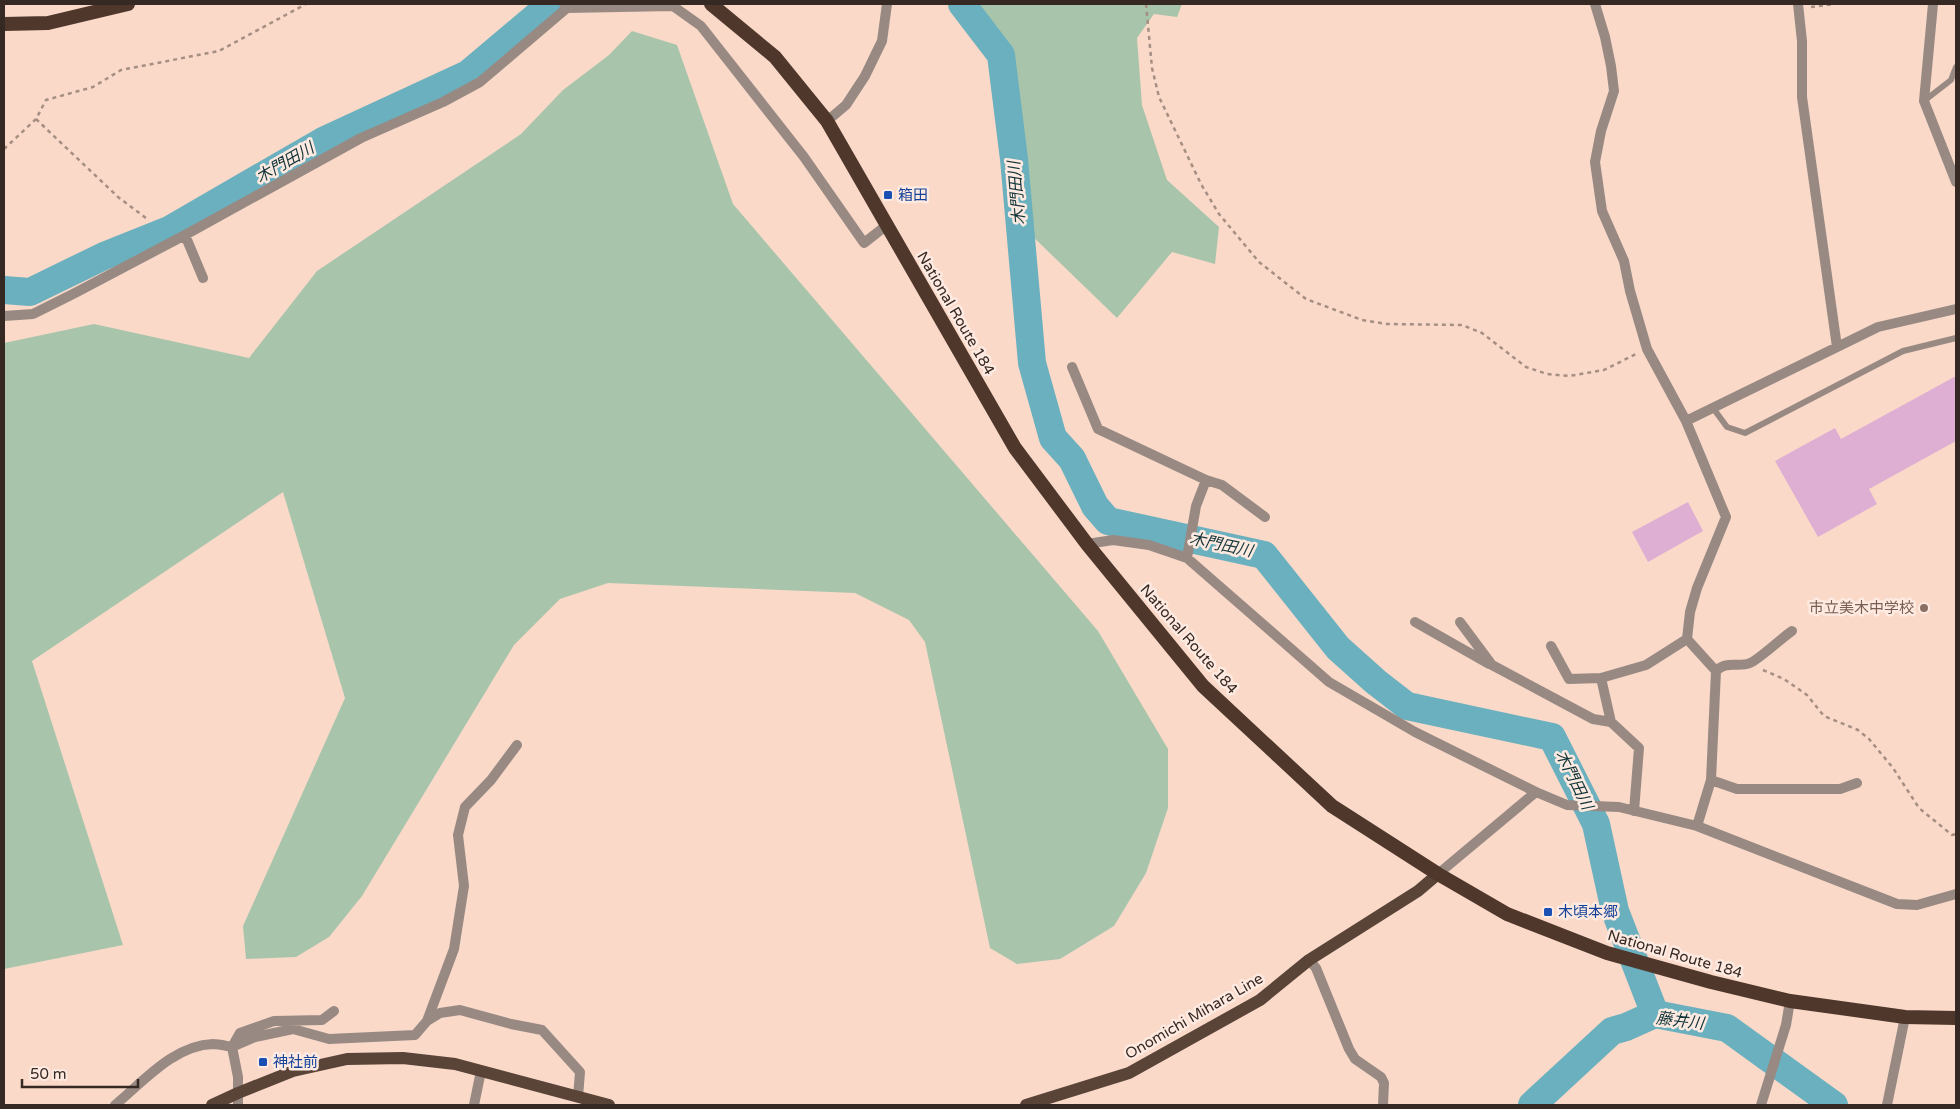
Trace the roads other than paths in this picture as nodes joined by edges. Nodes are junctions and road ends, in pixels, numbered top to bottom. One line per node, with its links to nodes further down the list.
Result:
1 (128, 4): 8 (highway)
2 (711, 4): 11 (highway, National Route 184)
3 (886, 4): 11 (street)
4 (1594, 4): 22 (street)
5 (1933, 4): 10 (street)
6 (565, 6): 13 (street); 14 (street)
7 (1798, 6): 19 (street)
8 (4, 24)
9 (1956, 67): 10 (lane)
10 (1924, 101): 12 (street)
11 (827, 121): 13 (highway, National Route 184)
12 (1956, 182)
13 (887, 225): 25 (highway, National Route 184)
14 (185, 235): 15 (street); 17 (street)
15 (202, 278)
16 (1956, 309): 19 (street)
17 (4, 316)
18 (1956, 338): 21 (lane)
19 (1837, 347): 21 (street)
20 (1072, 367): 23 (street)
21 (1713, 408): 22 (street)
22 (1686, 421): 30 (street)
23 (1206, 480): 24 (street); 26 (street)
24 (1265, 517)
25 (1087, 544): 26 (street); 42 (highway, National Route 184)
26 (1187, 558): 39 (street)
27 (1415, 622): 32 (street)
28 (1460, 622): 32 (street)
29 (1792, 630): 33 (street)
30 (1687, 639): 33 (street); 34 (street)
31 (1551, 646): 34 (street)
32 (1492, 665): 35 (street)
33 (1716, 671): 37 (street)
34 (1601, 678): 35 (street)
35 (1611, 722): 40 (street)
36 (517, 745): 49 (street)
37 (1711, 780): 38 (street); 41 (street)
38 (1857, 783)
39 (1536, 792): 40 (street); 42 (street)
40 (1634, 811): 41 (street)
41 (1697, 826): 43 (street)
42 (1438, 874): 44 (main road, Onomichi Mihara Line); 45 (highway, National Route 184)
43 (1956, 894)
44 (1309, 960): 58 (main road, Onomichi Mihara Line); 59 (street)
45 (1790, 1001): 48 (highway, National Route 184); 60 (street)
46 (334, 1011): 50 (street)
47 (1956, 1016): 48 (highway, National Route 184)
48 (1904, 1017): 61 (street)
49 (427, 1021): 50 (street); 52 (street)
50 (232, 1047): 53 (street); 54 (street)
51 (481, 1071): 52 (main road); 53 (main road); 56 (street)
52 (578, 1097): 57 (main road)
53 (238, 1099): 55 (main road)
54 (116, 1105)
55 (212, 1105)
56 (474, 1105)
57 (609, 1105)
58 (1026, 1105)
59 (1383, 1105)
60 (1760, 1105)
61 (1887, 1105)

